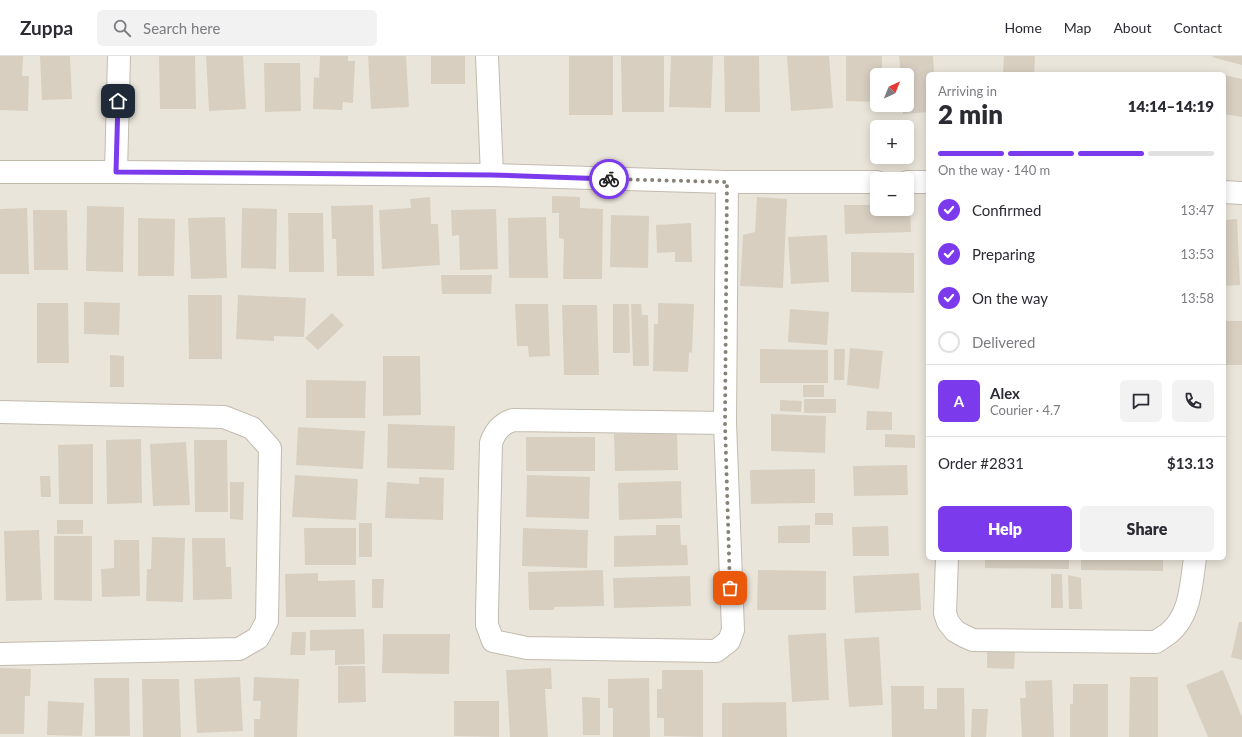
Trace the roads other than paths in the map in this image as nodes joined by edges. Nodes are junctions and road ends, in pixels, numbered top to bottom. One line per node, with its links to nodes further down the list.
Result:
1 (119, 56): 4 (street)
2 (487, 56): 5 (street)
3 (0, 172): 4 (street)
4 (116, 172): 5 (street)
5 (492, 175): 6 (street)
6 (727, 182): 7 (street); 13 (street)
7 (870, 182)
8 (914, 182): 9 (street)
9 (926, 182)
10 (1226, 192): 11 (street)
11 (1242, 193)
12 (0, 412): 16 (street)
13 (725, 423): 13 (street)
14 (947, 560): 15 (street)
15 (1195, 560)
16 (0, 654)

